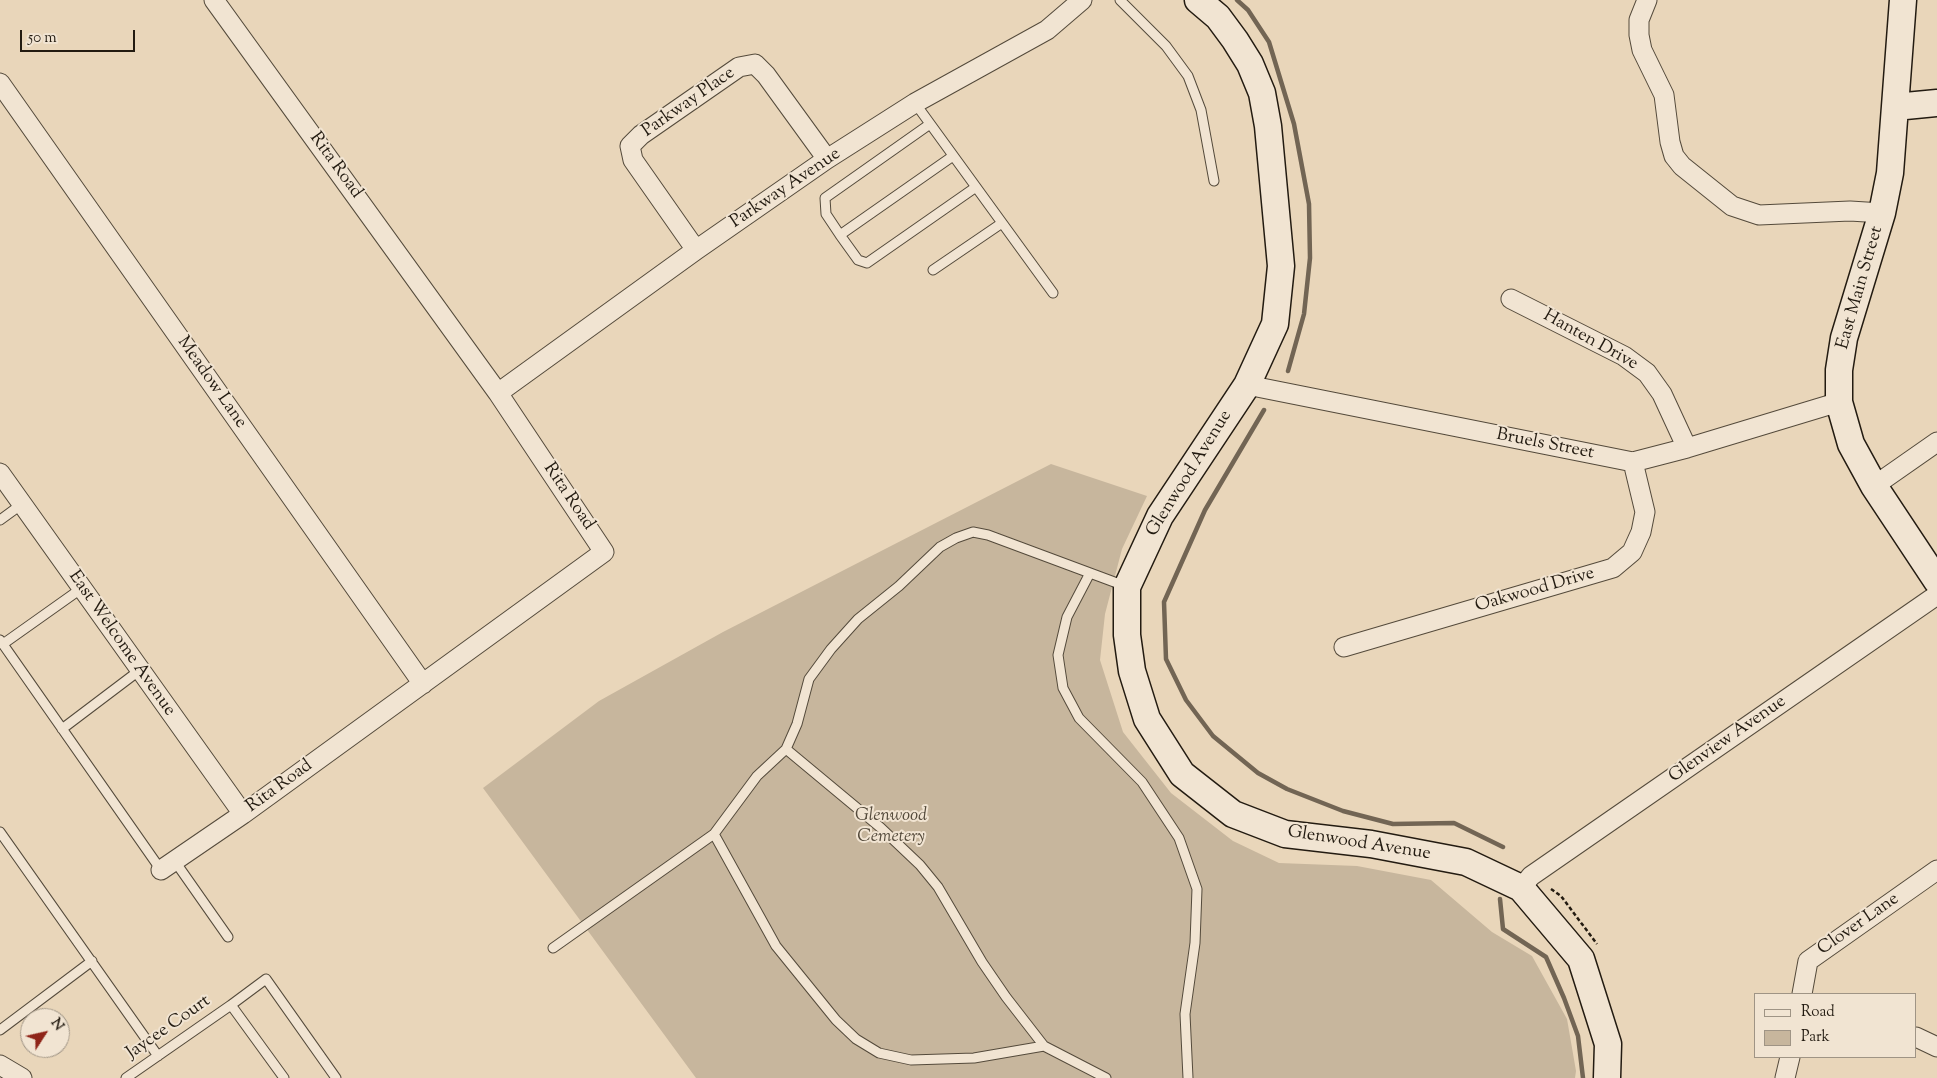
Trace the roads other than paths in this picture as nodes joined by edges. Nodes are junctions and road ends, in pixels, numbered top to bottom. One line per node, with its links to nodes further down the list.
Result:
1 (214, 0): 24 (street, Rita Road)
2 (1082, 0): 8 (street, Parkway Avenue)
3 (1120, 0): 14 (lane)
4 (1198, 0): 23 (street, Glenwood Avenue)
5 (1647, 0): 16 (street)
6 (1903, 0): 10 (street, East Main Street)
7 (0, 83): 41 (street, Meadow Lane)
8 (915, 103): 11 (lane); 13 (street, Parkway Avenue)
9 (1937, 104): 10 (street)
10 (1895, 107): 16 (street, East Main Street)
11 (930, 124): 12 (lane); 18 (lane)
12 (953, 156): 15 (lane); 18 (lane)
13 (828, 159): 19 (street, Parkway Avenue); 19 (street, Parkway Place)
14 (1214, 180)
15 (976, 187): 17 (lane); 18 (lane)
16 (1882, 213): 25 (street, East Main Street)
17 (1002, 223): 20 (lane); 21 (lane)
18 (840, 235)
19 (696, 250): 24 (street, Parkway Avenue)
20 (934, 270)
21 (1053, 292)
22 (1511, 299): 27 (street, Hanten Drive)
23 (1247, 385): 28 (street, Bruels Street); 35 (street, Glenwood Avenue)
24 (498, 393): 41 (street, Rita Road)
25 (1839, 402): 27 (street, Bruels Street); 30 (street, East Main Street)
26 (1937, 442): 30 (street)
27 (1687, 448): 28 (street, Bruels Street)
28 (1633, 462): 39 (street, Oakwood Drive)
29 (0, 473): 31 (street, East Welcome Avenue)
30 (1874, 486): 34 (street, East Main Street)
31 (22, 504): 32 (lane); 36 (street, East Welcome Avenue)
32 (0, 520)
33 (1090, 573): 35 (lane); 43 (lane); 67 (lane)
34 (1937, 581)
35 (1127, 587): 49 (street, Glenwood Avenue)
36 (82, 588): 38 (lane); 40 (street, East Welcome Avenue)
37 (1937, 595): 49 (street, Glenview Avenue)
38 (1, 642): 42 (lane)
39 (1344, 647)
40 (140, 670): 42 (lane); 44 (street, East Welcome Avenue)
41 (423, 684): 44 (street, Rita Road)
42 (62, 728): 47 (lane)
43 (786, 749): 46 (lane); 57 (lane)
44 (242, 814): 47 (street, Rita Road)
45 (0, 832): 52 (lane)
46 (714, 834): 51 (lane); 57 (lane)
47 (168, 865): 50 (lane)
48 (1937, 870): 53 (street, Clover Lane)
49 (1526, 882): 68 (street, Glenwood Avenue)
50 (228, 937)
51 (553, 948)
52 (92, 961): 55 (lane); 59 (lane)
53 (1802, 993)
54 (230, 1005): 59 (lane, Jaycee Court); 64 (lane, Jaycee Court); 65 (lane)
55 (0, 1030)
56 (1917, 1037): 58 (street)
57 (1044, 1046): 66 (lane)
58 (1937, 1047)
59 (158, 1056): 63 (lane, Jaycee Court)
60 (1790, 1058): 69 (street)
61 (0, 1065): 62 (street)
62 (22, 1078)
63 (126, 1078)
64 (284, 1078)
65 (336, 1078)
66 (1106, 1078)
67 (1188, 1078)
68 (1607, 1078)
69 (1785, 1078)

